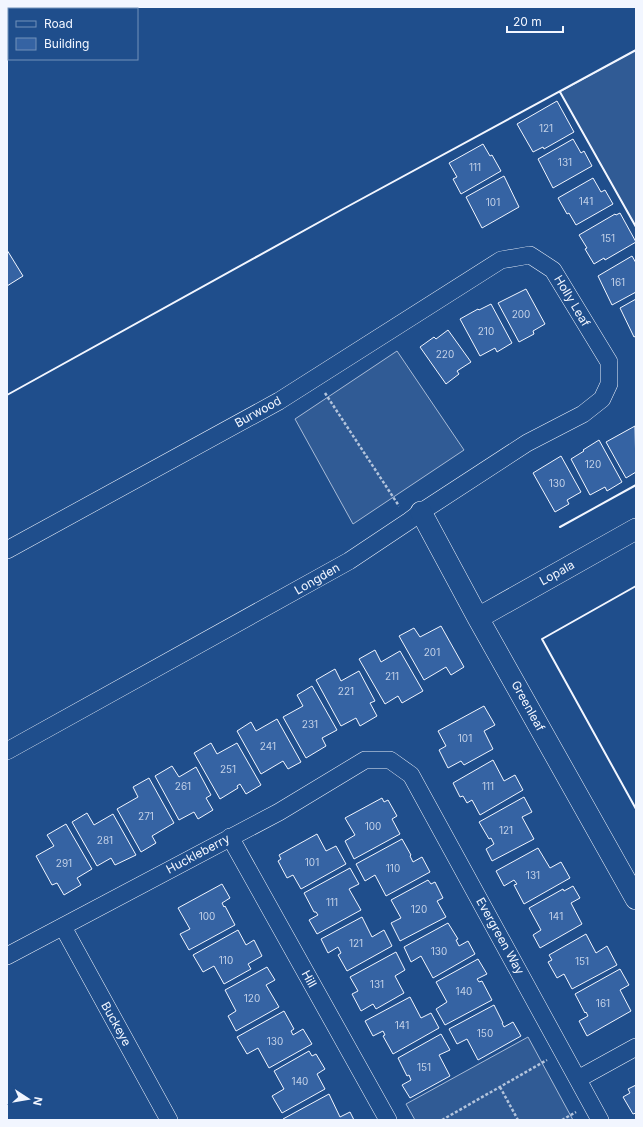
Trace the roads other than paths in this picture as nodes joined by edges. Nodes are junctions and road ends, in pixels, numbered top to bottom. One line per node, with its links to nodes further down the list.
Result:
1 (501, 260): 2 (street, Holly Leaf); 5 (street, Burwood)
2 (609, 384): 3 (street, Longden)
3 (415, 516): 6 (street, Greenleaf); 7 (street, Longden)
4 (636, 529): 6 (street, Lopala)
5 (7, 550)
6 (478, 618): 10 (street, Greenleaf)
7 (7, 751)
8 (390, 760): 9 (street, Huckleberry); 14 (street, Evergreen Way)
9 (230, 837): 11 (street, Huckleberry); 16 (street, Hill)
10 (636, 899)
11 (63, 927): 12 (street, Huckleberry); 15 (street, Buckeye)
12 (7, 956)
13 (636, 1047): 14 (street)
14 (578, 1079): 17 (street, Evergreen Way)
15 (169, 1120)
16 (388, 1120)
17 (600, 1120)

